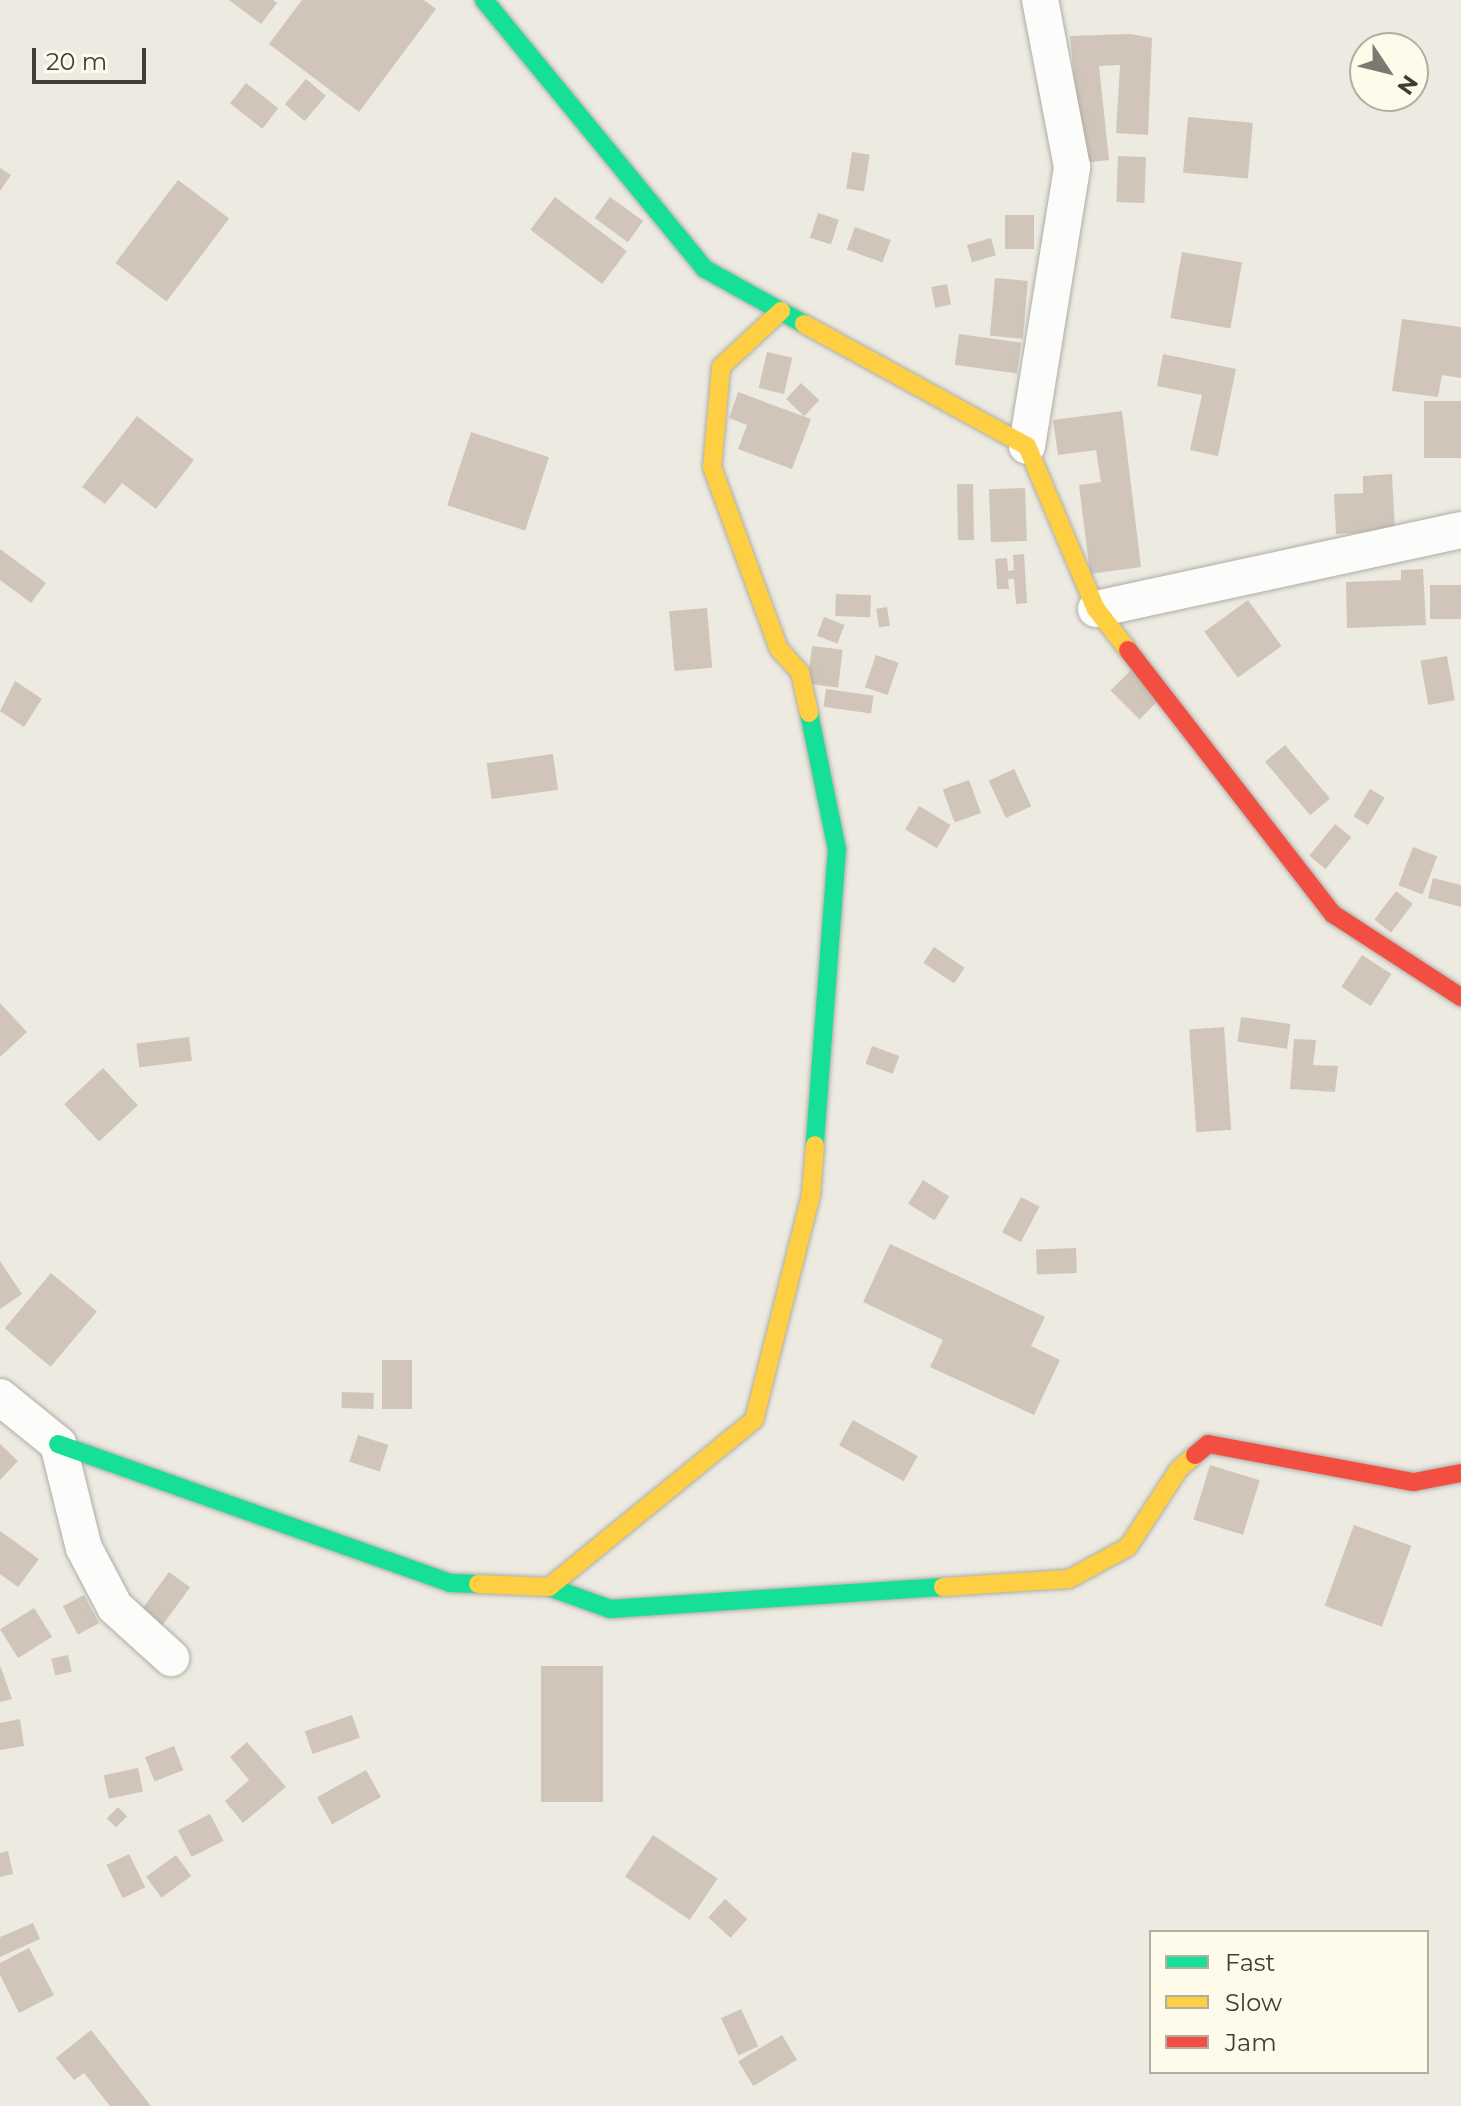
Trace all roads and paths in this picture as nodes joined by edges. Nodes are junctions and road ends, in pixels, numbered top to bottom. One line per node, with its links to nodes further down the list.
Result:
1 (484, 0): 3 (street)
2 (1040, 0): 4 (street)
3 (781, 311): 4 (street); 11 (street)
4 (1027, 446): 6 (street)
5 (1461, 530): 6 (street)
6 (1096, 609): 7 (street)
7 (1461, 997)
8 (0, 1397): 9 (street)
9 (58, 1444): 11 (street); 12 (street)
10 (1461, 1473): 11 (street)
11 (549, 1587)
12 (171, 1658)

